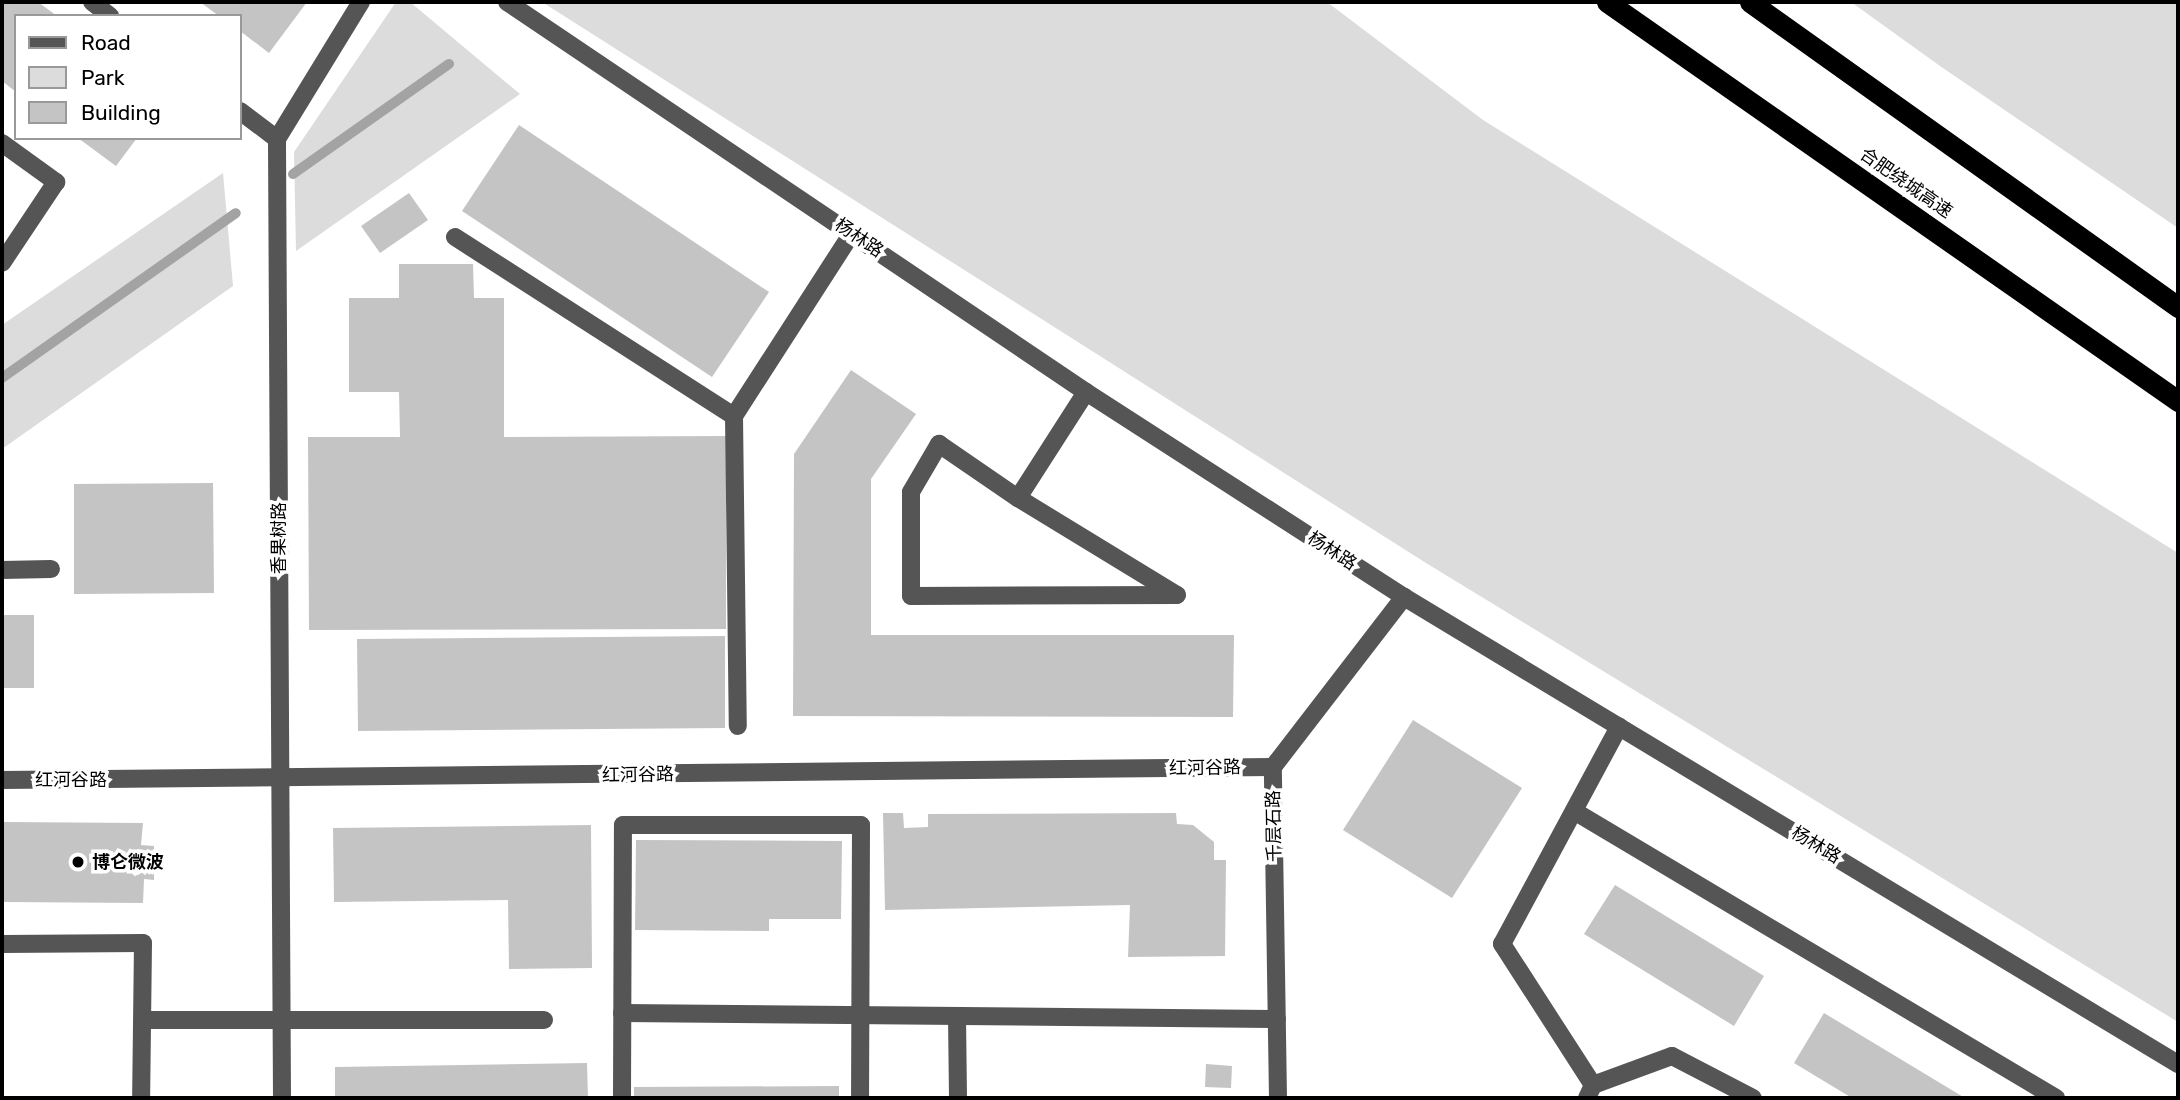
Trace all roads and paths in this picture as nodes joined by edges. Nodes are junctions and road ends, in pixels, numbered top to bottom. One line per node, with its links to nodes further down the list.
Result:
1 (92, 2): 6 (street)
2 (361, 2): 8 (street)
3 (507, 2): 10 (street, 杨林路)
4 (1607, 2): 15 (highway, 合肥绕城高速)
5 (1749, 2): 13 (highway)
6 (107, 14)
7 (242, 113): 8 (street)
8 (277, 139): 24 (street, 香果树路)
9 (2, 143): 12 (street)
10 (852, 233): 14 (street, 杨林路); 16 (street)
11 (456, 237): 16 (street)
12 (2, 263)
13 (2178, 307)
14 (1086, 392): 17 (street); 20 (street, 杨林路)
15 (2178, 401)
16 (734, 416): 21 (street)
17 (1018, 498): 17 (street)
18 (51, 569): 19 (street)
19 (2, 570)
20 (1404, 597): 22 (street, 杨林路); 23 (street, 千层石路)
21 (738, 726)
22 (1619, 727): 26 (street); 35 (street, 杨林路)
23 (1273, 767): 24 (street, 红河谷路); 31 (street, 千层石路)
24 (281, 779): 25 (street, 红河谷路); 34 (street, 香果树路)
25 (2, 780)
26 (1574, 811): 36 (street); 44 (street)
27 (2, 944): 32 (street)
28 (622, 1013): 29 (street); 29 (street); 39 (street)
29 (860, 1015): 30 (street); 40 (street)
30 (957, 1016): 31 (street); 41 (street)
31 (1277, 1019): 42 (street, 千层石路)
32 (143, 1020): 34 (street); 37 (street)
33 (544, 1020): 34 (street)
34 (282, 1021): 38 (street, 香果树路)
35 (2178, 1064)
36 (1590, 1092): 43 (street)
37 (141, 1098)
38 (282, 1098)
39 (622, 1098)
40 (860, 1098)
41 (958, 1098)
42 (1278, 1098)
43 (1753, 1098)
44 (2056, 1098)

